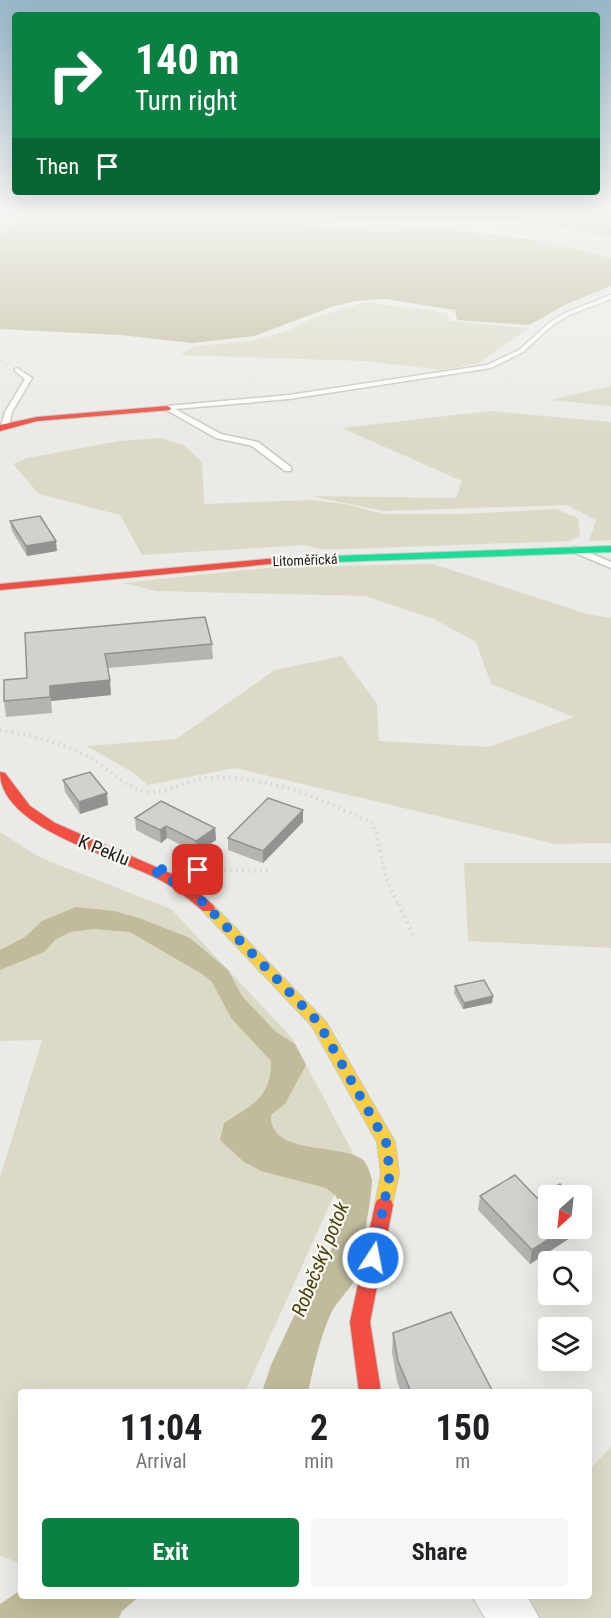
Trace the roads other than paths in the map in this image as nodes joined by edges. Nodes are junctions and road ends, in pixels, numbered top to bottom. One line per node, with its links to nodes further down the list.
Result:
1 (611, 297): 3 (lane)
2 (17, 369): 4 (lane)
3 (166, 408): 4 (street); 5 (lane)
4 (2, 427)
5 (288, 469)
6 (611, 549): 7 (street, Litoměřická)
7 (576, 550): 8 (lane); 9 (street, Litoměřická)
8 (611, 565)
9 (0, 587)
10 (0, 776): 11 (street, K Peklu)
11 (370, 1389)
12 (498, 1599): 13 (street)
13 (516, 1618)

